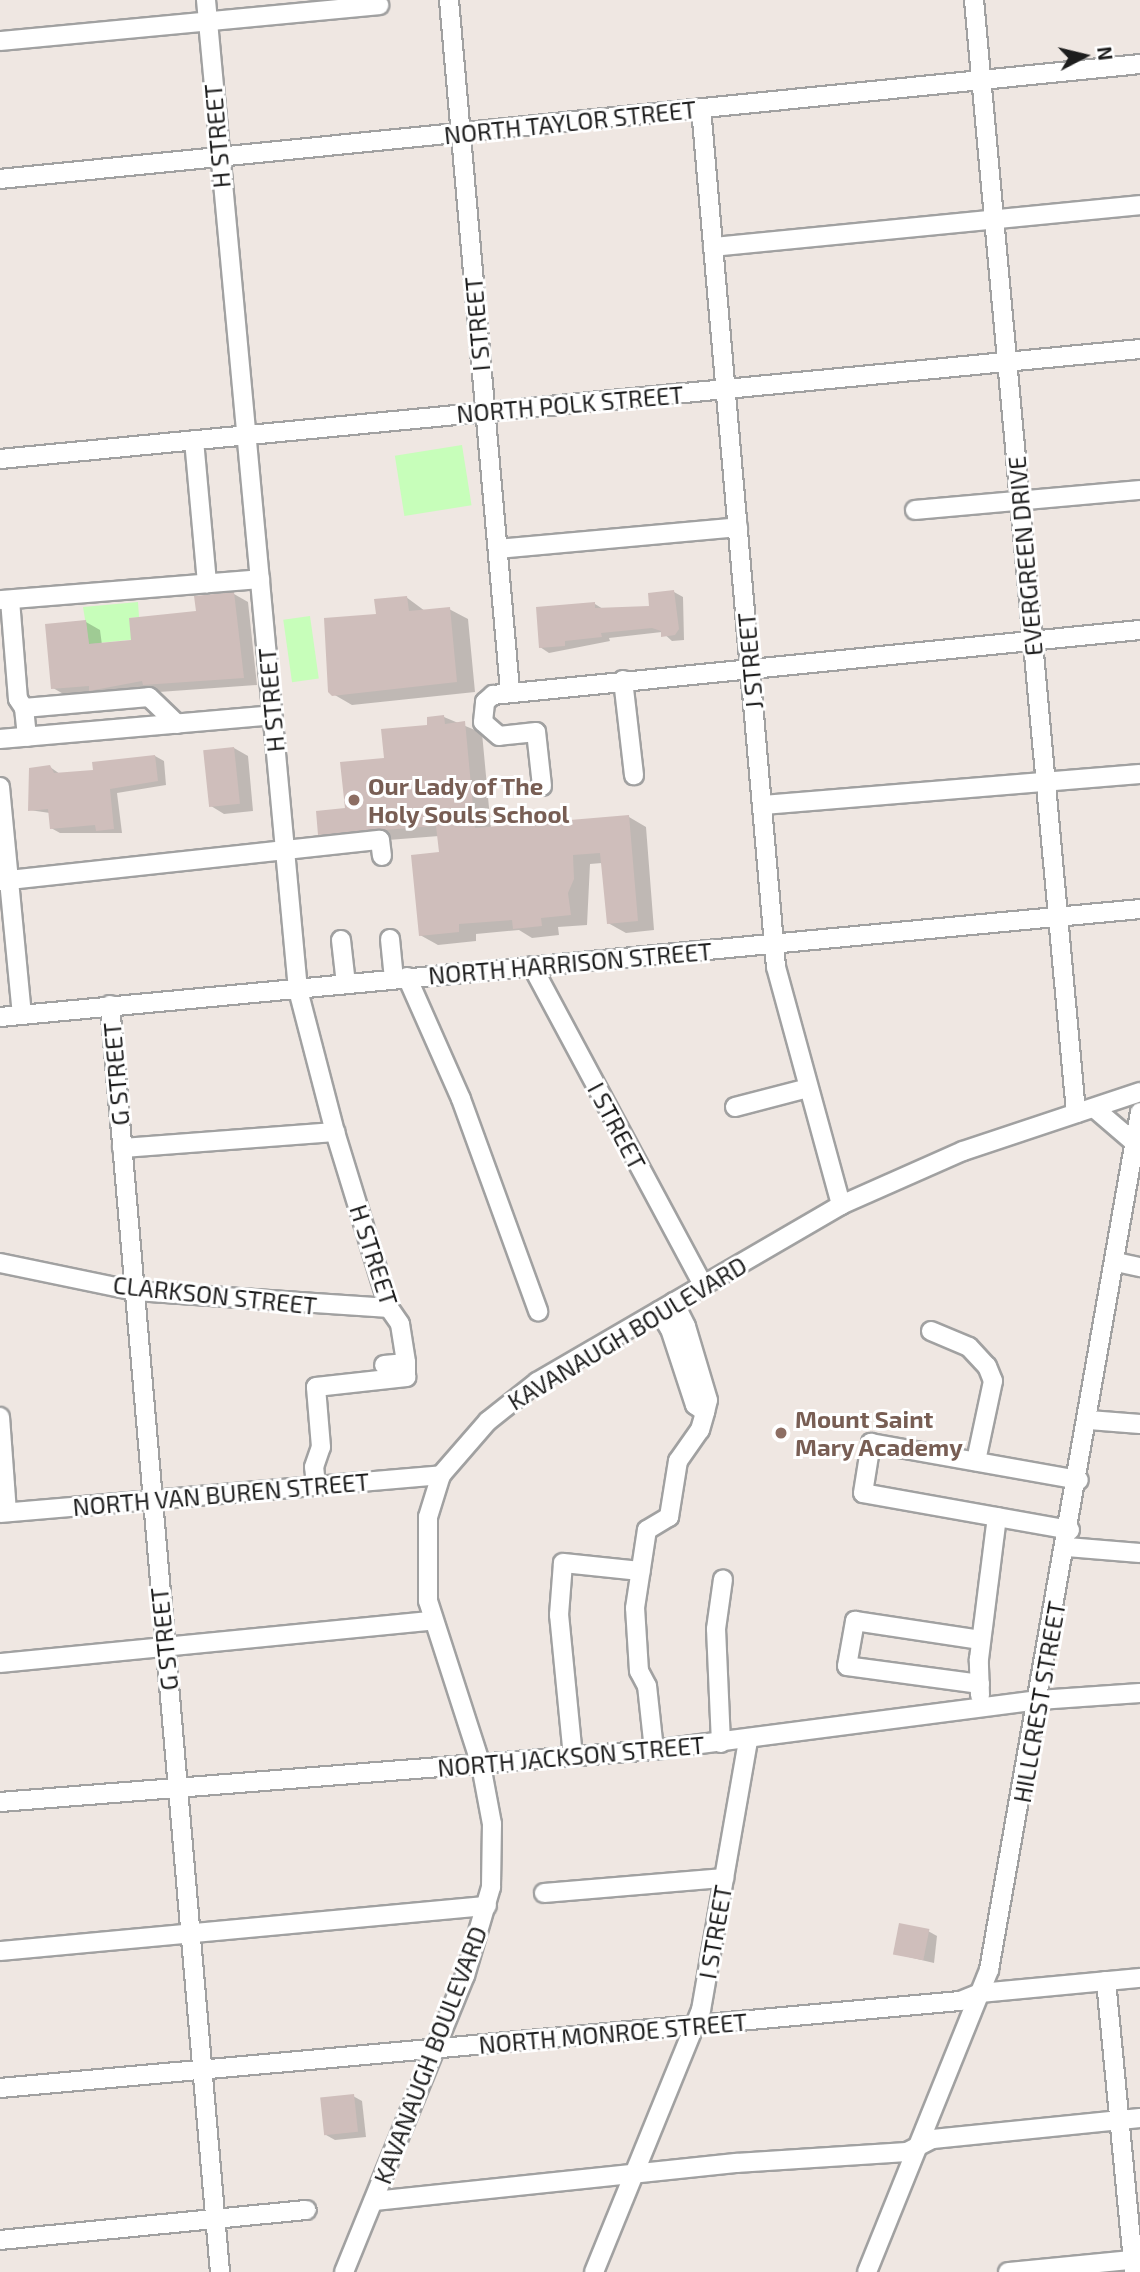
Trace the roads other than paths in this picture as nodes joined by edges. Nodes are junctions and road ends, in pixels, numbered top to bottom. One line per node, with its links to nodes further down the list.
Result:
1 (206, 0): 5 (street, H STREET)
2 (449, 0): 10 (street, I STREET)
3 (974, 0): 8 (street, EVERGREEN DRIVE)
4 (379, 5): 5 (street)
5 (208, 21): 6 (street); 11 (street, H STREET)
6 (0, 41)
7 (1140, 64): 8 (street, NORTH TAYLOR STREET)
8 (982, 80): 9 (street, NORTH TAYLOR STREET); 14 (street, EVERGREEN DRIVE)
9 (701, 108): 10 (street, NORTH TAYLOR STREET); 15 (street, J STREET)
10 (460, 133): 11 (street, NORTH TAYLOR STREET); 19 (street, I STREET)
11 (218, 158): 12 (street, NORTH TAYLOR STREET); 20 (street, H STREET)
12 (0, 179)
13 (1140, 205): 14 (street)
14 (995, 219): 15 (street); 17 (street, EVERGREEN DRIVE)
15 (713, 247): 18 (street, J STREET)
16 (1140, 349): 17 (street, NORTH POLK STREET)
17 (1007, 362): 18 (street, NORTH POLK STREET); 24 (street, EVERGREEN DRIVE)
18 (726, 389): 19 (street, NORTH POLK STREET); 26 (street, J STREET)
19 (485, 412): 20 (street, NORTH POLK STREET); 27 (street, I STREET)
20 (247, 435): 21 (street, NORTH POLK STREET); 28 (street, H STREET)
21 (194, 440): 22 (street, NORTH POLK STREET); 29 (street)
22 (0, 458)
23 (1140, 490): 24 (street)
24 (1020, 501): 25 (street); 32 (street, EVERGREEN DRIVE)
25 (915, 510)
26 (738, 527): 27 (street); 33 (street, J STREET)
27 (498, 549): 35 (street, I STREET)
28 (260, 579): 29 (street); 37 (street, H STREET)
29 (207, 583): 30 (street)
30 (5, 600): 36 (street)
31 (1140, 630): 32 (street)
32 (1033, 637): 33 (street); 43 (street, EVERGREEN DRIVE)
33 (750, 668): 34 (street); 46 (street, J STREET)
34 (623, 680): 35 (street); 42 (street)
35 (510, 690): 44 (street)
36 (24, 708): 38 (street); 39 (street)
37 (272, 715): 38 (street); 47 (street, H STREET)
38 (177, 724): 39 (street)
39 (27, 737): 40 (street)
40 (0, 739)
41 (1140, 774): 43 (street)
42 (634, 775)
43 (1045, 782): 46 (street); 51 (street, EVERGREEN DRIVE)
44 (542, 786)
45 (0, 787): 49 (street)
46 (762, 805): 54 (street, J STREET)
47 (285, 851): 48 (street); 49 (street); 58 (street, H STREET)
48 (382, 856)
49 (4, 880): 60 (street)
50 (1140, 909): 51 (street, NORTH HARRISON STREET)
51 (1058, 919): 54 (street, NORTH HARRISON STREET); 67 (street, EVERGREEN DRIVE)
52 (390, 939): 56 (street)
53 (341, 940): 57 (street)
54 (776, 943): 55 (street, NORTH HARRISON STREET); 62 (street, J STREET)
55 (532, 966): 56 (street, NORTH HARRISON STREET); 75 (street, I STREET)
56 (401, 978): 57 (street, NORTH HARRISON STREET); 79 (street)
57 (346, 984): 58 (street, NORTH HARRISON STREET)
58 (298, 990): 59 (street, NORTH HARRISON STREET); 68 (street, H STREET)
59 (110, 1005): 60 (street, NORTH HARRISON STREET); 70 (street, G STREET)
60 (22, 1015): 61 (street, NORTH HARRISON STREET)
61 (0, 1017)
62 (808, 1088): 64 (street); 71 (street, J STREET)
63 (1140, 1092): 65 (street, KAVANAUGH BOULEVARD)
64 (735, 1107)
65 (1094, 1108): 67 (street, KAVANAUGH BOULEVARD); 69 (street)
66 (1140, 1112): 69 (street, HILLCREST STREET)
67 (1076, 1113): 71 (street, KAVANAUGH BOULEVARD)
68 (335, 1132): 70 (street); 78 (street, H STREET)
69 (1135, 1143): 72 (street, HILLCREST STREET)
70 (122, 1148): 76 (street, G STREET)
71 (841, 1205): 75 (street, KAVANAUGH BOULEVARD)
72 (1116, 1262): 74 (street); 84 (street, HILLCREST STREET)
73 (0, 1263): 76 (street, CLARKSON STREET)
74 (1140, 1267)
75 (703, 1285): 77 (street, KAVANAUGH BOULEVARD)
76 (135, 1291): 78 (street, CLARKSON STREET); 90 (street, G STREET)
77 (666, 1306): 87 (street, KAVANAUGH BOULEVARD); 95 (street)
78 (389, 1308): 81 (street, H STREET)
79 (538, 1311)
80 (931, 1331): 86 (street)
81 (406, 1363): 82 (street); 89 (street)
82 (384, 1365)
83 (0, 1418): 91 (street)
84 (1089, 1420): 85 (street); 88 (street, HILLCREST STREET)
85 (1140, 1424)
86 (976, 1461): 88 (street); 92 (street)
87 (441, 1475): 89 (street, NORTH VAN BUREN STREET); 97 (street, KAVANAUGH BOULEVARD)
88 (1079, 1480): 93 (street, HILLCREST STREET)
89 (316, 1486): 90 (street, NORTH VAN BUREN STREET)
90 (152, 1501): 91 (street, NORTH VAN BUREN STREET); 99 (street, G STREET)
91 (4, 1513)
92 (997, 1517): 93 (street); 98 (street)
93 (1068, 1538): 94 (street); 103 (street, HILLCREST STREET)
94 (1140, 1552)
95 (641, 1571): 107 (street); 108 (street)
96 (723, 1579): 106 (street)
97 (431, 1621): 99 (street); 109 (street, KAVANAUGH BOULEVARD)
98 (982, 1640): 101 (street); 101 (street)
99 (166, 1646): 100 (street); 110 (street, G STREET)
100 (0, 1663)
101 (980, 1684): 104 (street)
102 (1140, 1693): 103 (street, NORTH JACKSON STREET)
103 (1039, 1700): 104 (street, NORTH JACKSON STREET); 119 (street, HILLCREST STREET)
104 (982, 1709): 105 (street, NORTH JACKSON STREET)
105 (748, 1740): 106 (street, NORTH JACKSON STREET); 112 (street, I STREET)
106 (721, 1743): 107 (street, NORTH JACKSON STREET)
107 (654, 1750): 108 (street, NORTH JACKSON STREET)
108 (573, 1757): 109 (street, NORTH JACKSON STREET)
109 (481, 1765): 110 (street, NORTH JACKSON STREET); 114 (street, KAVANAUGH BOULEVARD)
110 (178, 1788): 111 (street, NORTH JACKSON STREET); 115 (street, G STREET)
111 (0, 1802)
112 (724, 1878): 113 (street); 120 (street, I STREET)
113 (544, 1893)
114 (487, 1906): 115 (street); 121 (street, KAVANAUGH BOULEVARD)
115 (191, 1934): 116 (street); 122 (street, G STREET)
116 (0, 1951)
117 (1140, 1978): 118 (street, NORTH MONROE STREET)
118 (1106, 1981): 119 (street, NORTH MONROE STREET); 125 (street)
119 (980, 1993): 120 (street, NORTH MONROE STREET); 126 (street, HILLCREST STREET)
120 (694, 2026): 121 (street, NORTH MONROE STREET); 127 (street, I STREET)
121 (432, 2050): 122 (street, NORTH MONROE STREET); 128 (street, KAVANAUGH BOULEVARD)
122 (202, 2068): 123 (street, NORTH MONROE STREET); 130 (street, G STREET)
123 (0, 2088)
124 (1140, 2118): 125 (street)
125 (1119, 2121): 126 (street); 132 (street)
126 (919, 2146): 127 (street); 136 (street, HILLCREST STREET)
127 (633, 2175): 128 (street); 135 (street, I STREET)
128 (374, 2201): 134 (street, KAVANAUGH BOULEVARD)
129 (307, 2210): 130 (street)
130 (215, 2217): 131 (street); 133 (street, G STREET)
131 (0, 2240)
132 (1135, 2264): 137 (street)
133 (220, 2272)
134 (344, 2272)
135 (594, 2272)
136 (867, 2272)
137 (1008, 2272)

